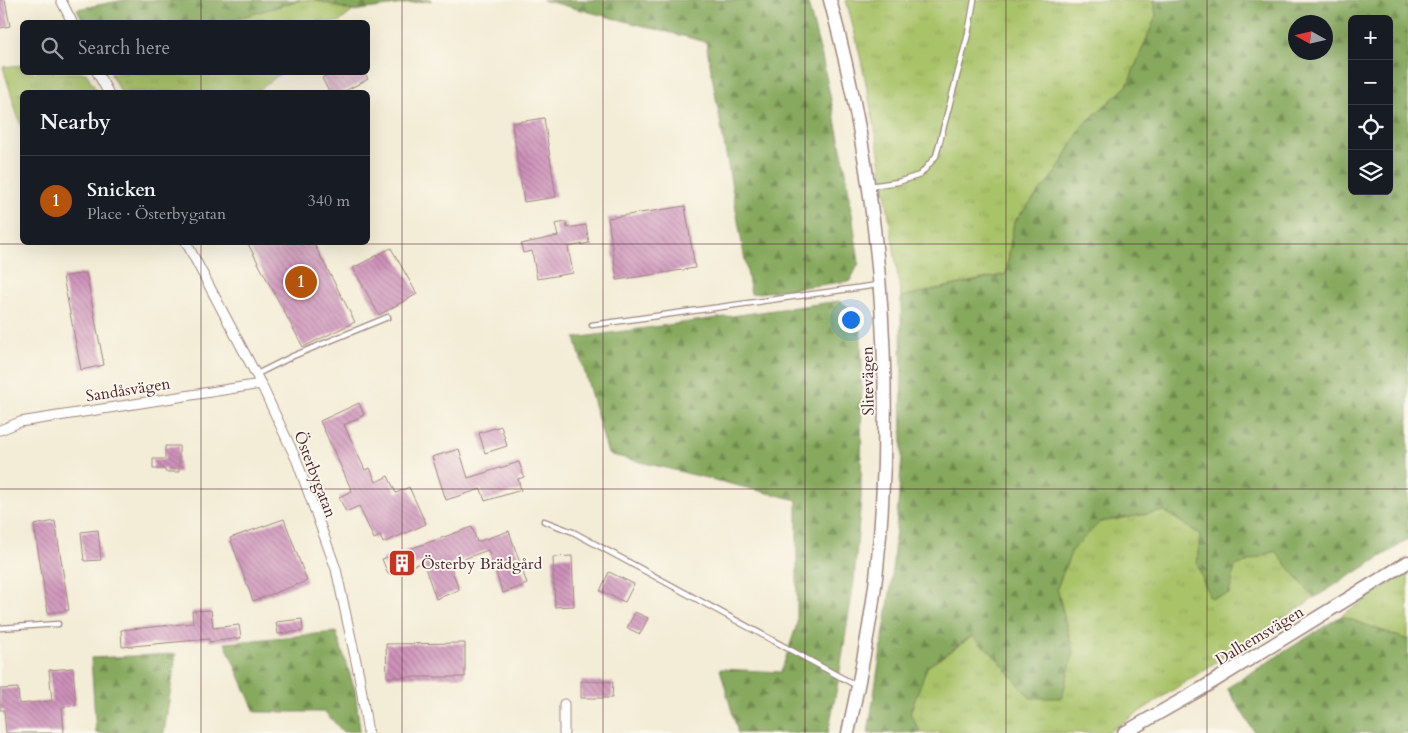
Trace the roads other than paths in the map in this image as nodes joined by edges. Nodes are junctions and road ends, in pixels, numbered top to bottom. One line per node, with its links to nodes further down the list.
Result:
1 (61, 0): 4 (street)
2 (830, 0): 7 (main road, Slitevägen)
3 (974, 0): 7 (lane)
4 (71, 20)
5 (99, 75): 6 (street)
6 (107, 90)
7 (869, 186): 9 (main road, Slitevägen)
8 (188, 245): 12 (street, Österbygatan)
9 (879, 285): 11 (lane); 19 (main road, Slitevägen)
10 (388, 317): 12 (lane)
11 (592, 325)
12 (256, 375): 13 (street, Österbygatan)
13 (261, 384): 14 (street, Sandåsvägen); 21 (street, Österbygatan)
14 (0, 430)
15 (544, 521): 19 (lane)
16 (1408, 562): 24 (main road, Dalhemsvägen)
17 (58, 624): 18 (lane)
18 (0, 628)
19 (858, 687): 23 (main road, Slitevägen)
20 (564, 704): 22 (street)
21 (368, 733)
22 (564, 733)
23 (848, 733)
24 (1124, 733)

